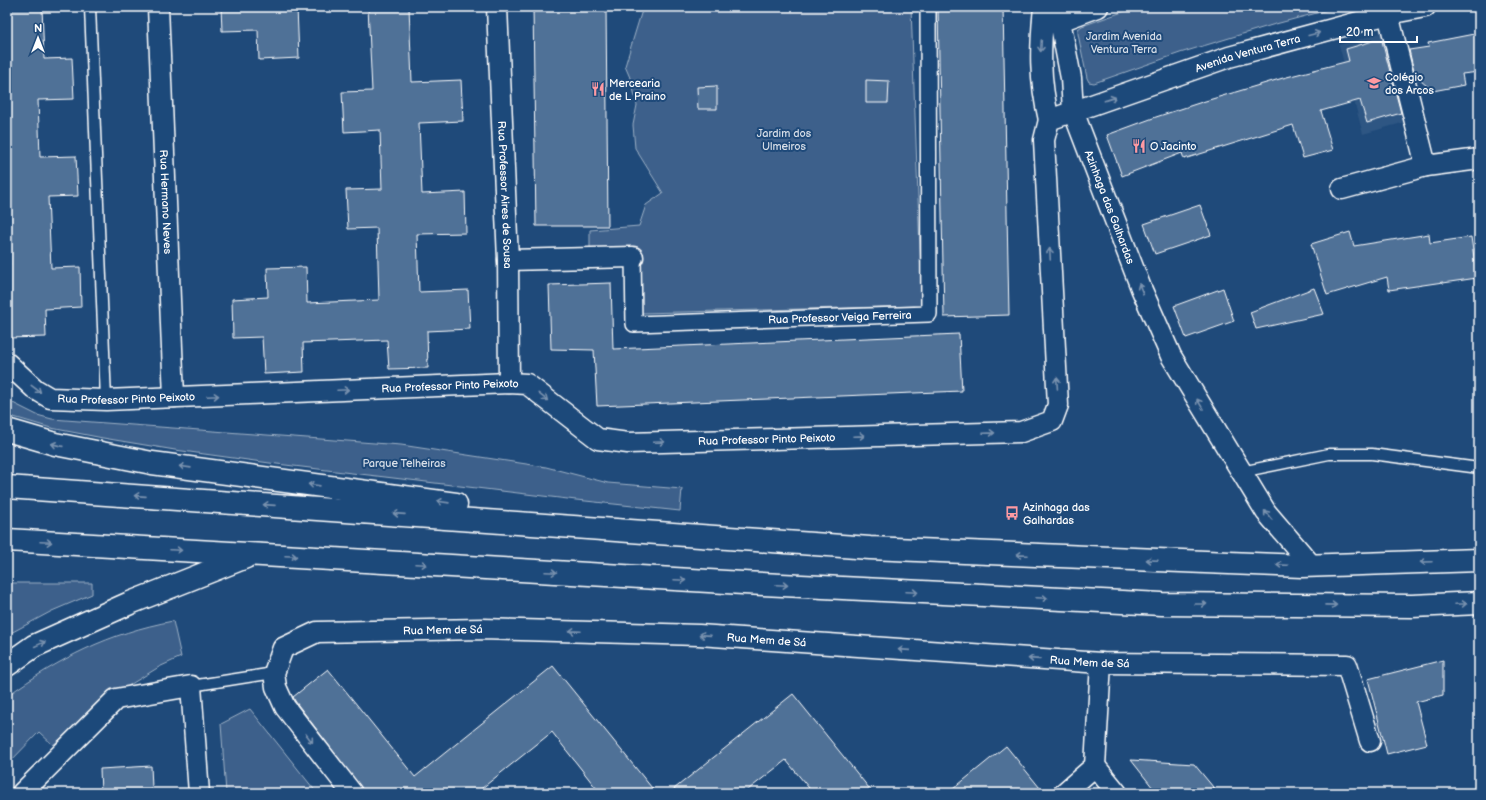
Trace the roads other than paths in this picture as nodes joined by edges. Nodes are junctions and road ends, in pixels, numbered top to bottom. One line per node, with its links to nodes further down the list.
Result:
1 (90, 7): 20 (lane)
2 (158, 7): 19 (street, Rua Hermano Neves)
3 (497, 7): 16 (street, Rua Professor Aires de Sousa)
4 (928, 7): 15 (street, Rua Professor Veiga Ferreira)
5 (1044, 7): 11 (street, one-way to 11)
6 (1098, 7): 8 (street)
7 (1425, 7): 9 (street, Avenida Ventura Terra)
8 (1053, 14): 10 (street, Azinhaga das Galhardas)
9 (1388, 14): 10 (street, Avenida Ventura Terra, one-way to 9); 13 (street)
10 (1073, 111): 11 (street); 23 (street, Azinhaga das Galhardas, one-way to 10)
11 (1049, 120): 18 (street, Rua Professor Pinto Peixoto, one-way to 11)
12 (1479, 159): 13 (street)
13 (1426, 166): 14 (street)
14 (1342, 189)
15 (633, 258): 16 (street, Rua Professor Veiga Ferreira)
16 (508, 260): 18 (street, Rua Professor Aires de Sousa)
17 (7, 363): 20 (street, Rua Professor Pinto Peixoto, one-way to 20)
18 (509, 383): 19 (street, Rua Professor Pinto Peixoto, one-way to 18)
19 (174, 398): 20 (street, Rua Professor Pinto Peixoto)
20 (106, 400)
21 (7, 430): 25 (highway, one-way to 21)
22 (1479, 468): 23 (lane)
23 (1241, 472): 30 (street, Azinhaga das Galhardas, one-way to 23)
24 (7, 487): 25 (highway, one-way to 24)
25 (676, 534): 30 (highway, one-way to 25)
26 (7, 540): 28 (highway, one-way to 28)
27 (1479, 548): 29 (street)
28 (252, 554): 31 (highway, one-way to 31); 33 (highway, one-way to 28)
29 (1469, 560): 30 (highway, one-way to 30)
30 (1312, 566)
31 (1479, 603)
32 (1101, 664): 34 (street, Rua Mem de Sá, one-way to 34); 36 (street, Rua Mem de Sá); 37 (street)
33 (7, 665)
34 (274, 673): 35 (lane); 40 (street, one-way to 40)
35 (191, 686): 38 (street); 39 (street)
36 (1370, 741)
37 (1095, 766): 41 (street); 42 (street)
38 (22, 793)
39 (199, 793)
40 (352, 793)
41 (1064, 793)
42 (1117, 793)

